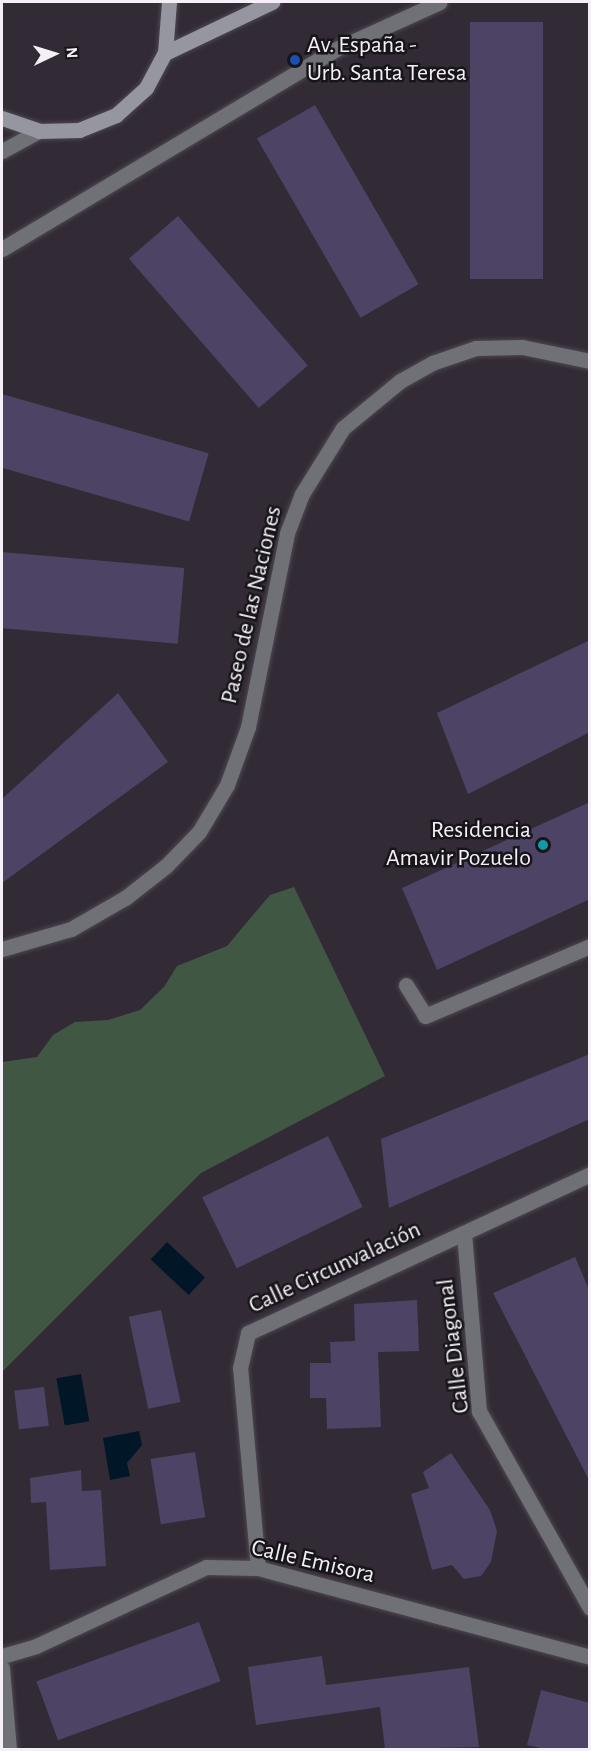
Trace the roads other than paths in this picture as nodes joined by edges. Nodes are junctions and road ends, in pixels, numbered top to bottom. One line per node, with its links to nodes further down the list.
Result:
1 (169, 2): 4 (main road)
2 (272, 2): 4 (main road)
3 (441, 2): 8 (street)
4 (165, 53): 6 (main road)
5 (2, 118): 6 (main road)
6 (39, 131): 7 (street)
7 (2, 152)
8 (2, 249)
9 (590, 361): 11 (street, Paseo de las Naciones)
10 (590, 946): 12 (street)
11 (2, 949)
12 (406, 985)
13 (590, 1174): 14 (street, Calle Circunvalación)
14 (464, 1233): 15 (street, Calle Circunvalación); 16 (street, Calle Diagonal)
15 (258, 1568): 17 (street, Calle Emisora); 18 (street, Calle Emisora)
16 (590, 1608)
17 (2, 1656)
18 (590, 1657)
19 (2, 1668): 20 (street)
20 (9, 1749)

